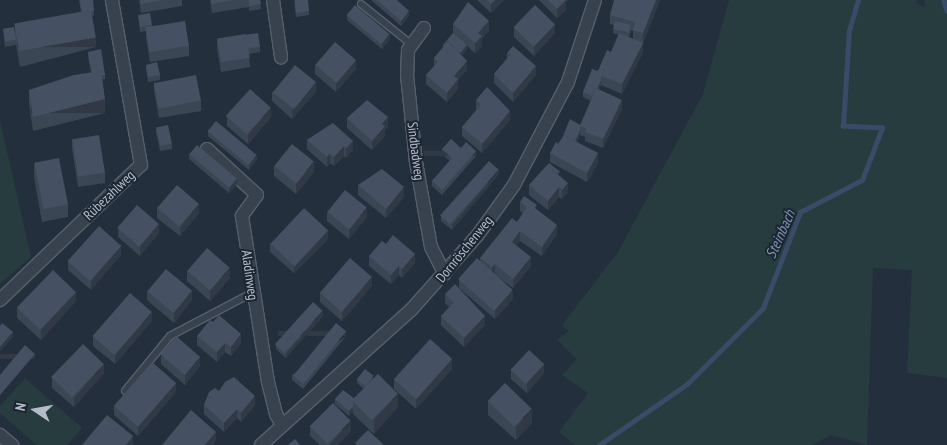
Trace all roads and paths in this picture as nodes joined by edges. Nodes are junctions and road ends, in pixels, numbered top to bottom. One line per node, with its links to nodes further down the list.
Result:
1 (112, 0): 11 (street, Rübezahlweg)
2 (273, 0): 7 (street)
3 (595, 0): 9 (street, Dornröschenweg)
4 (361, 4): 6 (lane)
5 (424, 28): 6 (street, Sindbadweg)
6 (411, 44): 9 (street, Sindbadweg)
7 (282, 57)
8 (206, 148): 10 (street, Aladinweg)
9 (445, 274): 13 (street, Dornröschenweg)
10 (252, 292): 12 (lane); 13 (street, Aladinweg)
11 (0, 300)
12 (125, 390)
13 (282, 425): 16 (street, Dornröschenweg)
14 (0, 435): 15 (street)
15 (12, 445)
16 (260, 445)

